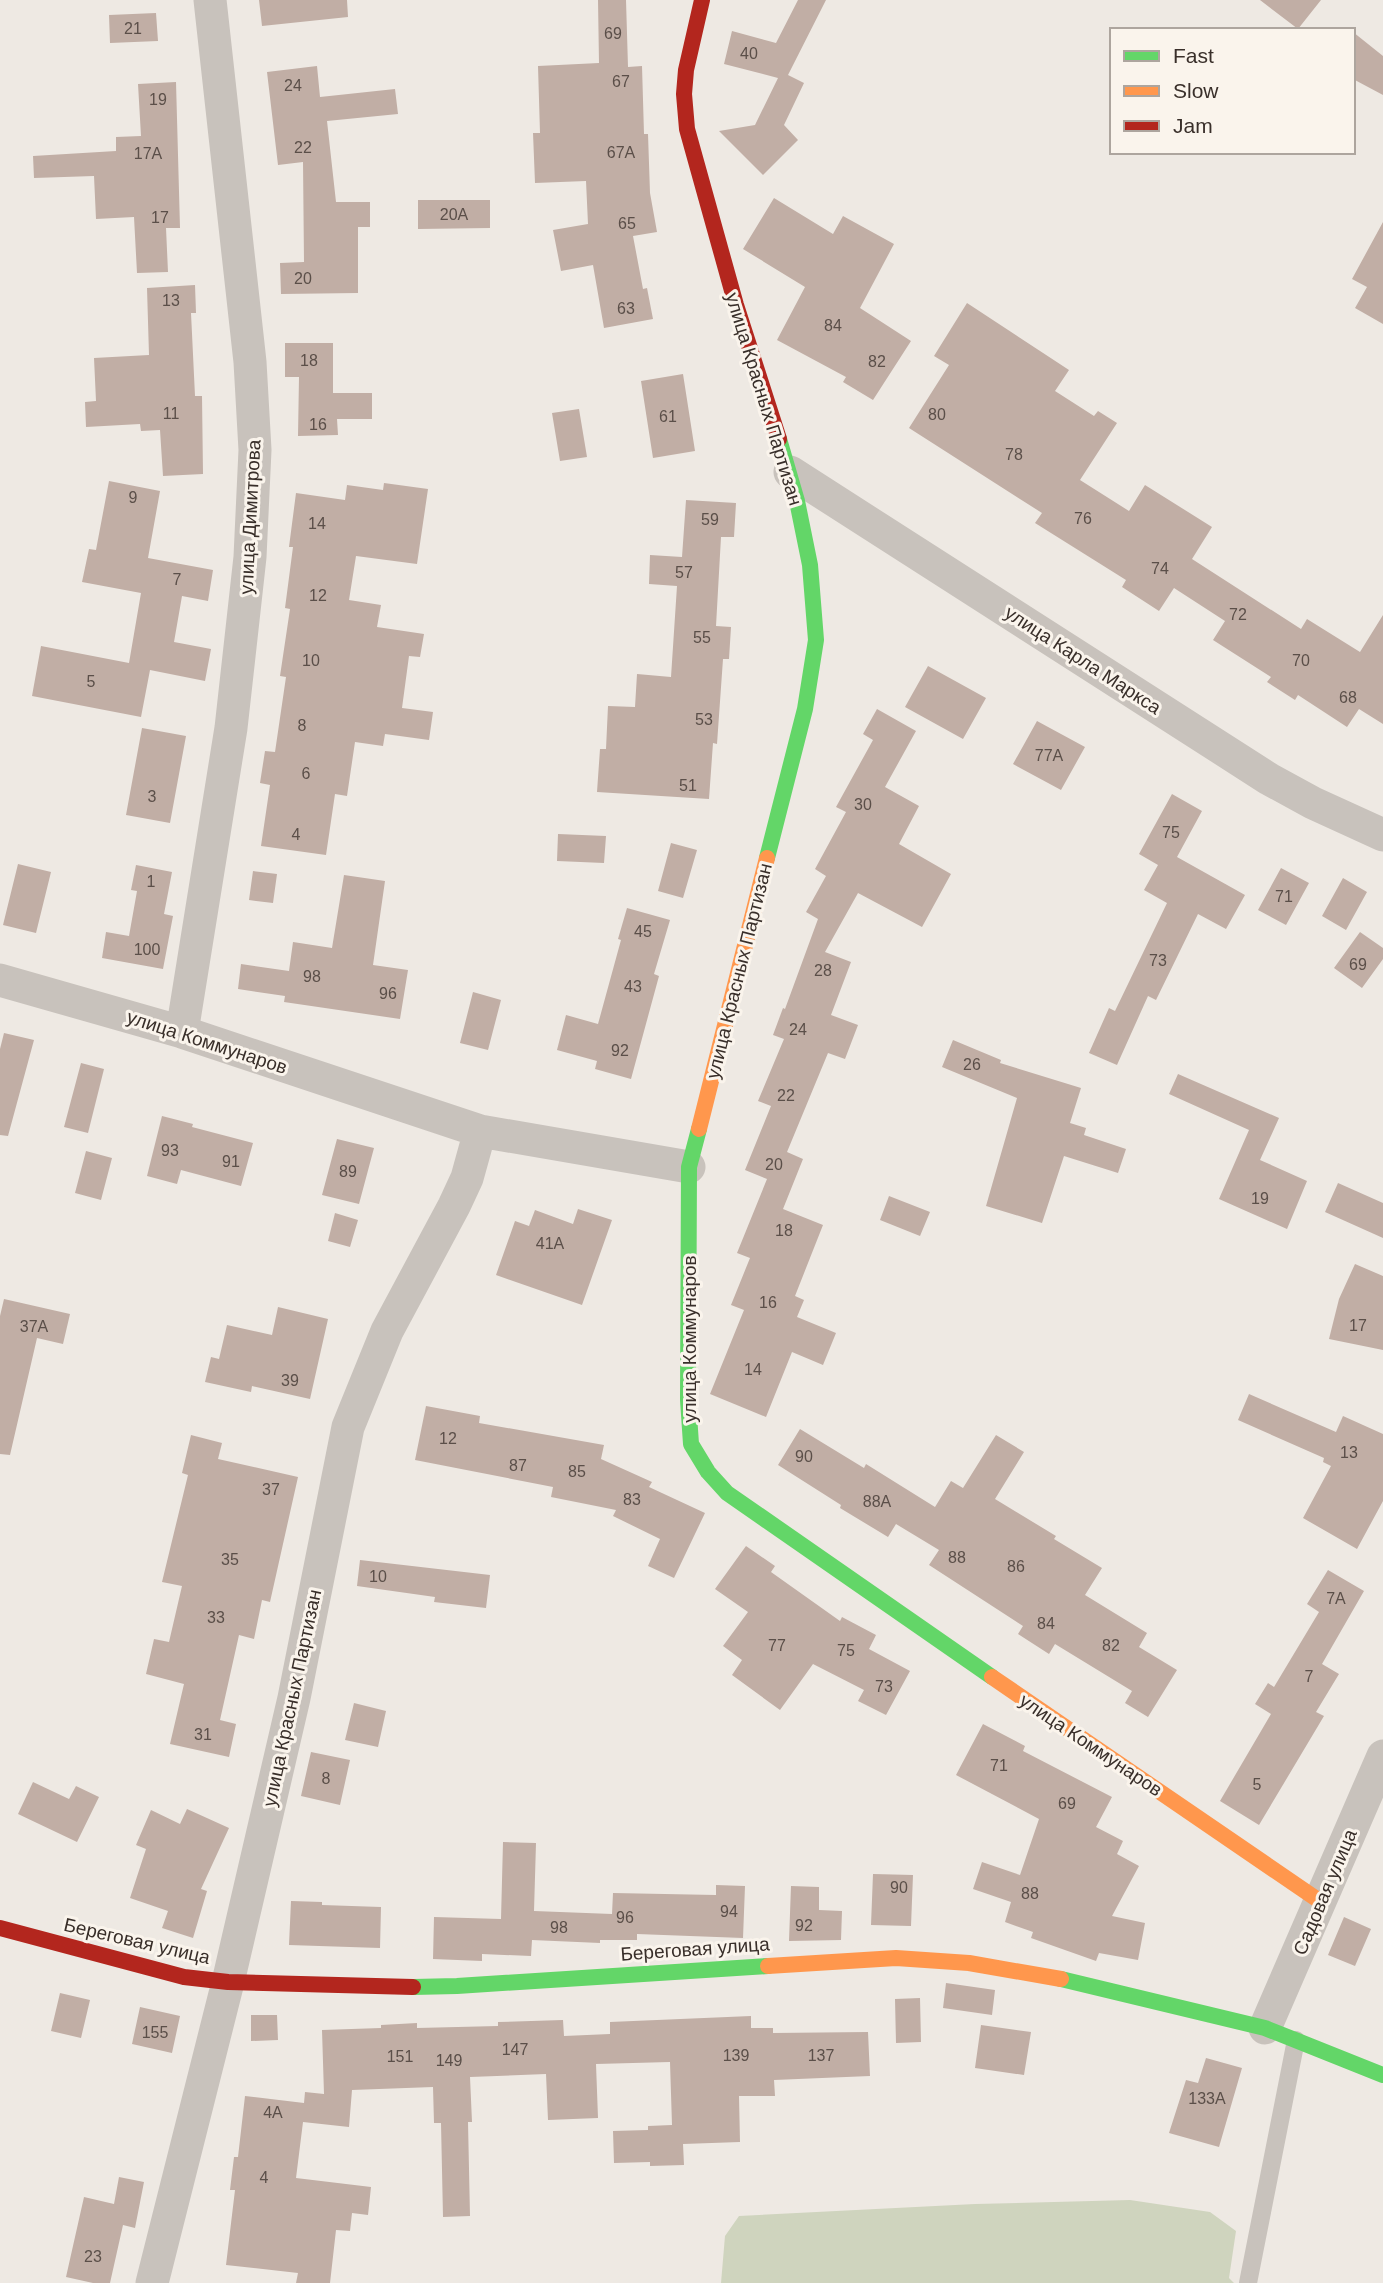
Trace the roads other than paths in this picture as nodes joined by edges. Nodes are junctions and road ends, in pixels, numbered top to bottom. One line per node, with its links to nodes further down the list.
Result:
1 (209, 0): 6 (street, улица Димитрова)
2 (702, 0): 3 (street, улица Красных Партизан)
3 (790, 472): 4 (street, улица Карла Маркса); 8 (street, улица Красных Партизан)
4 (1383, 835)
5 (0, 979): 6 (street, улица Коммунаров)
6 (182, 1032): 7 (street, улица Коммунаров)
7 (480, 1131): 8 (street, улица Коммунаров); 12 (street, улица Красных Партизан)
8 (689, 1167): 10 (street, улица Коммунаров)
9 (1383, 1756): 10 (street, Садовая улица)
10 (1321, 1902): 13 (street, Садовая улица)
11 (0, 1928): 12 (street, Береговая улица)
12 (228, 1982): 13 (street, Береговая улица); 16 (street, улица Красных Партизан)
13 (1265, 2028): 14 (street, Береговая улица)
14 (1296, 2040): 15 (street, Береговая улица); 17 (lane)
15 (1383, 2075)
16 (152, 2283)
17 (1248, 2283)

